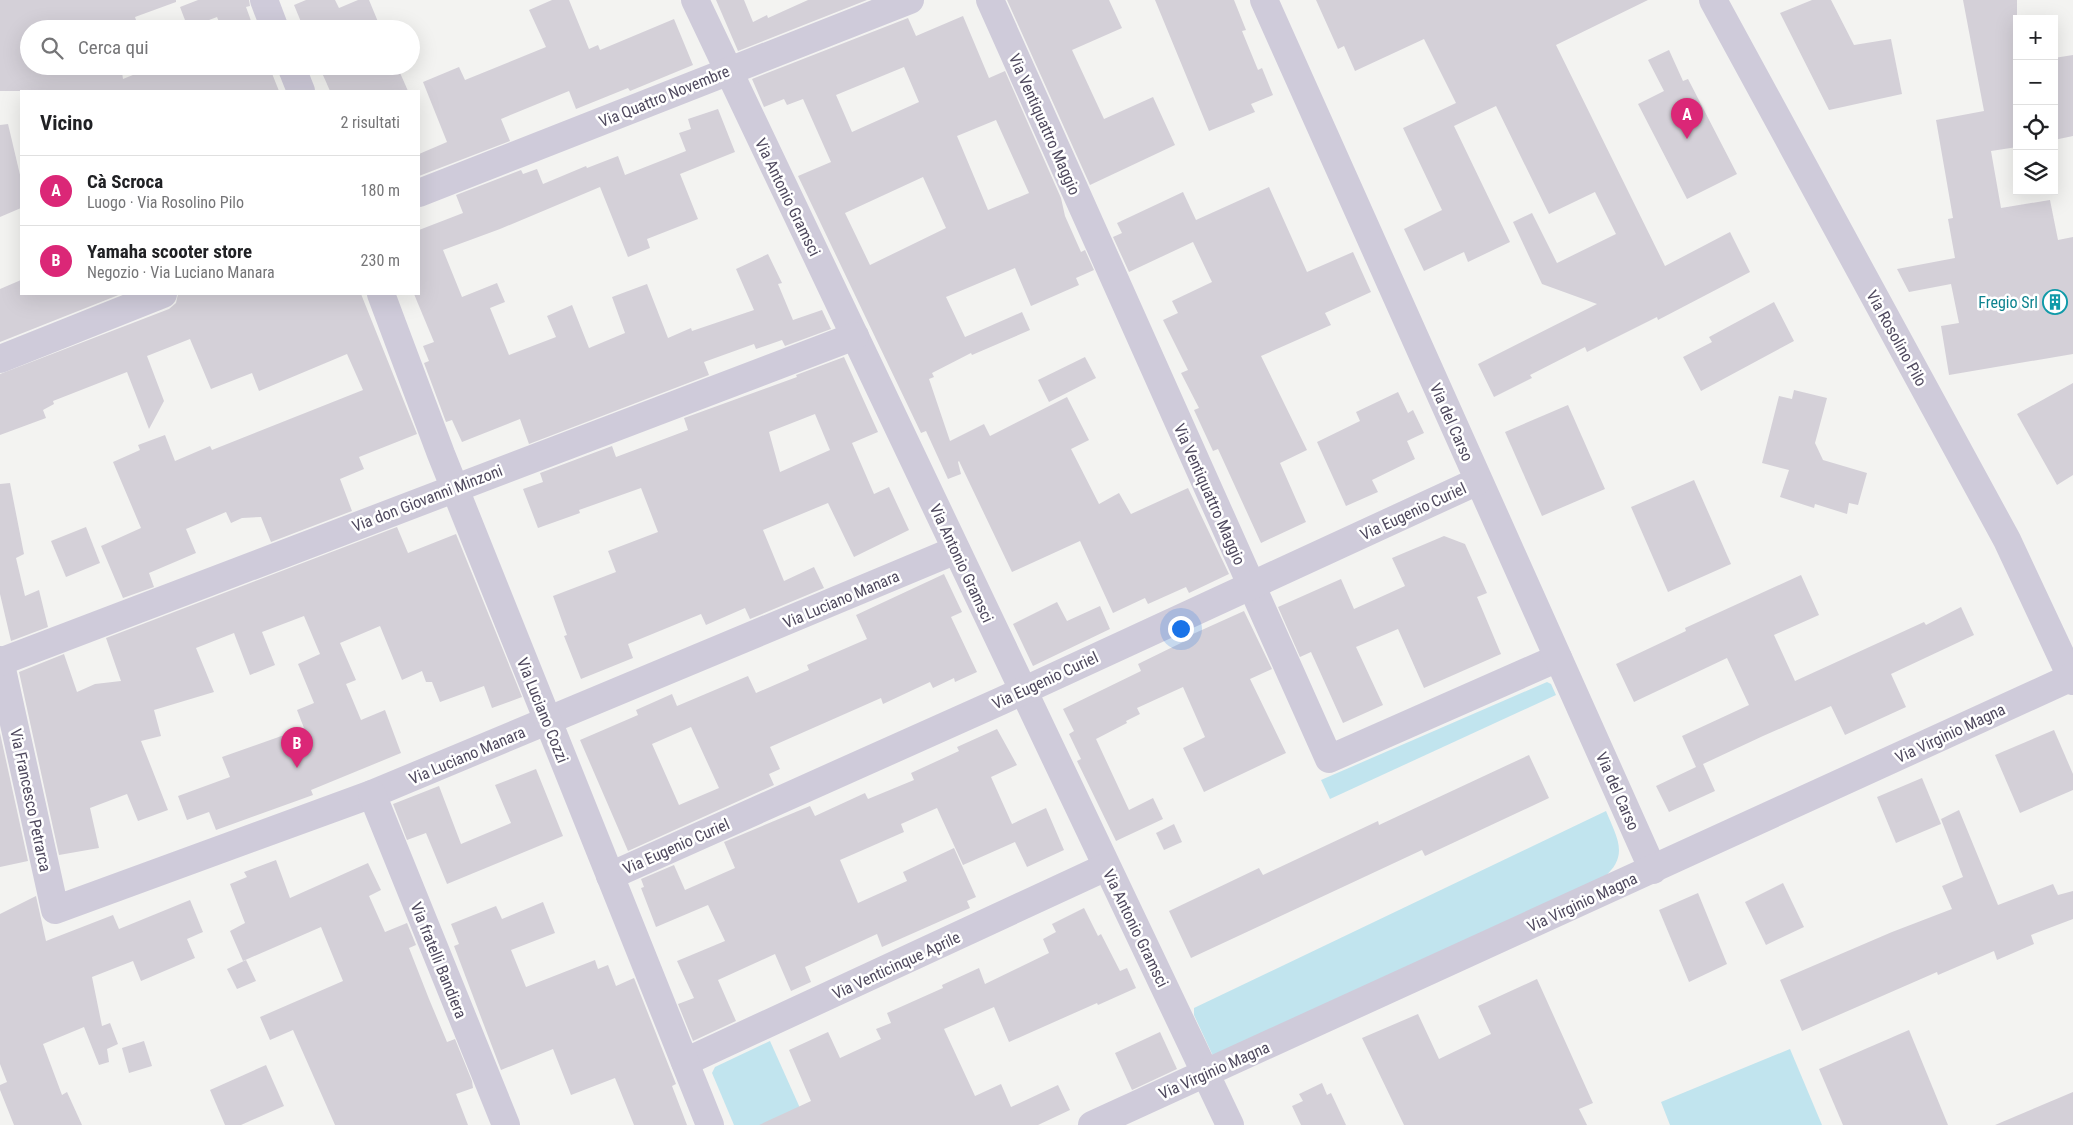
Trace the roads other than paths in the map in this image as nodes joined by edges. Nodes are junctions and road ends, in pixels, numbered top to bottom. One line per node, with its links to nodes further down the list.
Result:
1 (264, 0): 7 (street)
2 (695, 0): 8 (street, Via Antonio Gramsci)
3 (990, 0): 19 (street, Via Ventiquattro Maggio)
4 (1264, 0): 16 (street, Via del Carso)
5 (1713, 0): 22 (street, Via Rosolino Pilo)
6 (901, 2): 8 (street, Via Quattro Novembre)
7 (272, 20)
8 (727, 72): 11 (street, Via Quattro Novembre); 14 (street, Via Antonio Gramsci)
9 (295, 75): 10 (street)
10 (301, 90)
11 (420, 193)
12 (160, 295): 15 (street)
13 (380, 295): 17 (street, Via Luciano Cozzi)
14 (855, 336): 17 (street, Via don Giovanni Minzoni); 18 (street, Via Antonio Gramsci)
15 (0, 359)
16 (1478, 481): 19 (street, Via Eugenio Curiel); 20 (street, Via del Carso)
17 (455, 487): 21 (street, Via don Giovanni Minzoni); 24 (street, Via Luciano Cozzi)
18 (956, 550): 23 (street, Via Antonio Gramsci); 24 (street, Via Luciano Manara)
19 (1251, 585): 20 (street, Via Ventiquattro Maggio); 23 (street, Via Eugenio Curiel)
20 (1558, 658): 27 (street, Via del Carso)
21 (0, 661): 29 (street, Via Francesco Petrarca)
22 (2072, 679): 27 (street, Via Virginio Magna)
23 (1022, 691): 26 (street, Via Antonio Gramsci); 28 (street, Via Eugenio Curiel)
24 (548, 722): 25 (street, Via Luciano Manara); 28 (street, Via Luciano Cozzi)
25 (372, 794): 29 (street, Via Luciano Manara); 32 (street, Via fratelli Bandiera)
26 (1106, 867): 30 (street, Via Venticinque Aprile); 31 (street, Via Antonio Gramsci)
27 (1653, 870): 31 (street, Via Virginio Magna)
28 (610, 876): 30 (street, Via Luciano Cozzi)
29 (55, 910)
30 (685, 1062): 33 (street, Via Luciano Cozzi)
31 (1206, 1074): 34 (street, Via Virginio Magna); 35 (street, Via Antonio Gramsci)
32 (506, 1125)
33 (710, 1125)
34 (1092, 1125)
35 (1230, 1125)

